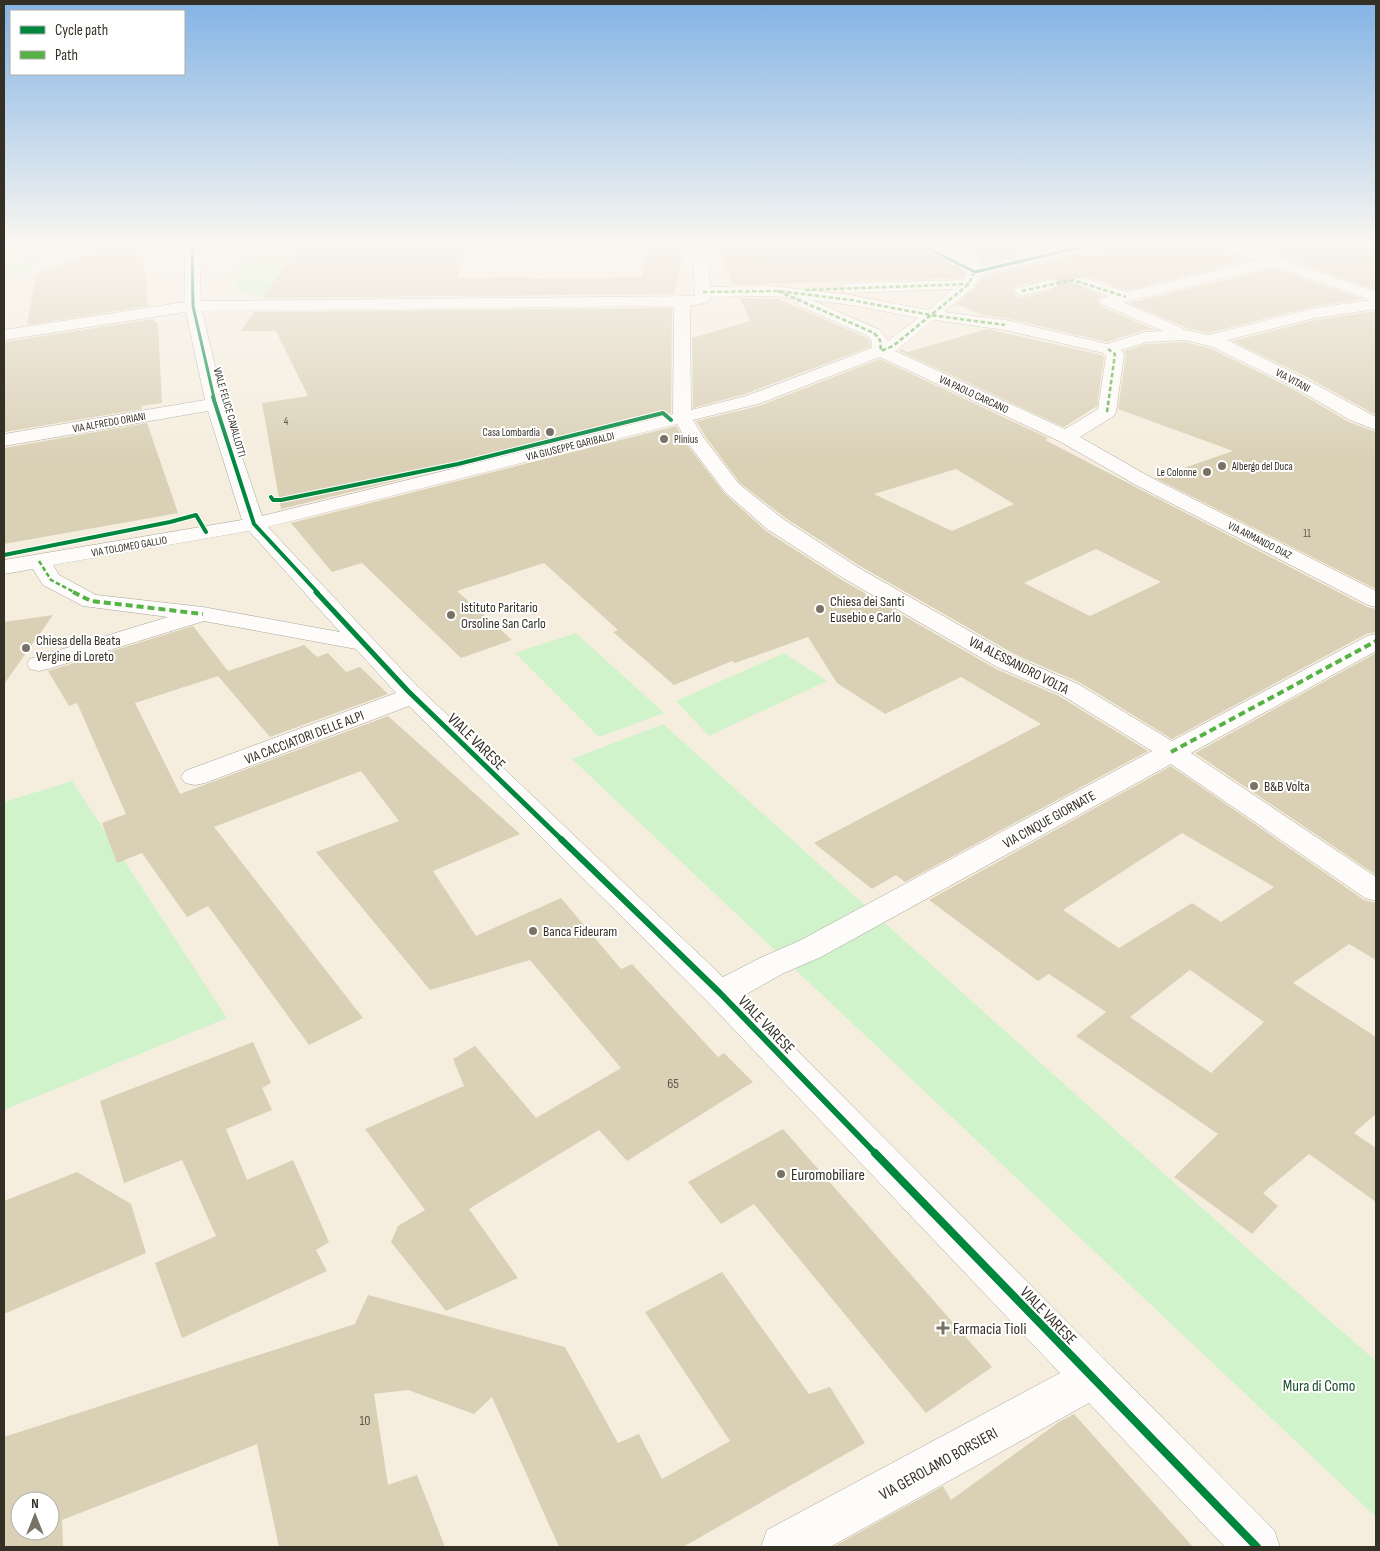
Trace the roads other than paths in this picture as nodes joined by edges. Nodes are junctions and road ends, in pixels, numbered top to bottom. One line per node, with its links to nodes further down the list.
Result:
1 (125, 316): 9 (street)
2 (194, 316): 14 (street, VIALE FELICE CAVALLOTTI)
3 (682, 316): 15 (street)
4 (837, 316): 13 (street)
5 (928, 316): 13 (street, VIA GIUSEPPE GARIBALDI)
6 (940, 316): 12 (street)
7 (1143, 316): 10 (street)
8 (1302, 316): 11 (street)
9 (4, 335)
10 (1186, 335): 11 (street, VIA VITANI); 12 (street)
11 (1208, 340): 16 (street, VIA VITANI)
12 (1108, 348): 17 (street)
13 (881, 351): 15 (street, VIA GIUSEPPE GARIBALDI); 17 (street, VIA PAOLO CARCANO)
14 (215, 404): 18 (street, VIA ALFREDO ORIANI); 20 (street, VIALE FELICE CAVALLOTTI)
15 (682, 418): 20 (street, VIA GIUSEPPE GARIBALDI); 29 (street, VIA ALESSANDRO VOLTA)
16 (1376, 424)
17 (1066, 437): 19 (street, VIA PAOLO CARCANO)
18 (4, 440)
19 (1143, 480): 23 (street, VIA ARMANDO DIAZ)
20 (254, 524): 21 (street, VIA TOLOMEO GALLIO); 26 (street, VIALE VARESE)
21 (39, 561): 22 (street, VIA TOLOMEO GALLIO); 24 (street)
22 (4, 567)
23 (1376, 600)
24 (203, 614): 26 (street); 27 (street)
25 (1376, 641): 29 (street, VIA CINQUE GIORNATE)
26 (362, 643): 28 (street, VIALE VARESE)
27 (39, 664)
28 (412, 696): 30 (street, VIA CACCIATORI DELLE ALPI); 32 (street, VIALE VARESE)
29 (1171, 752): 31 (street, VIA ALESSANDRO VOLTA); 32 (street, VIA CINQUE GIORNATE)
30 (195, 777)
31 (1376, 892)
32 (720, 993): 33 (street, VIALE VARESE)
33 (1093, 1378): 34 (street, VIA GEROLAMO BORSIERI); 35 (street, VIALE VARESE)
34 (784, 1547)
35 (1257, 1547)

